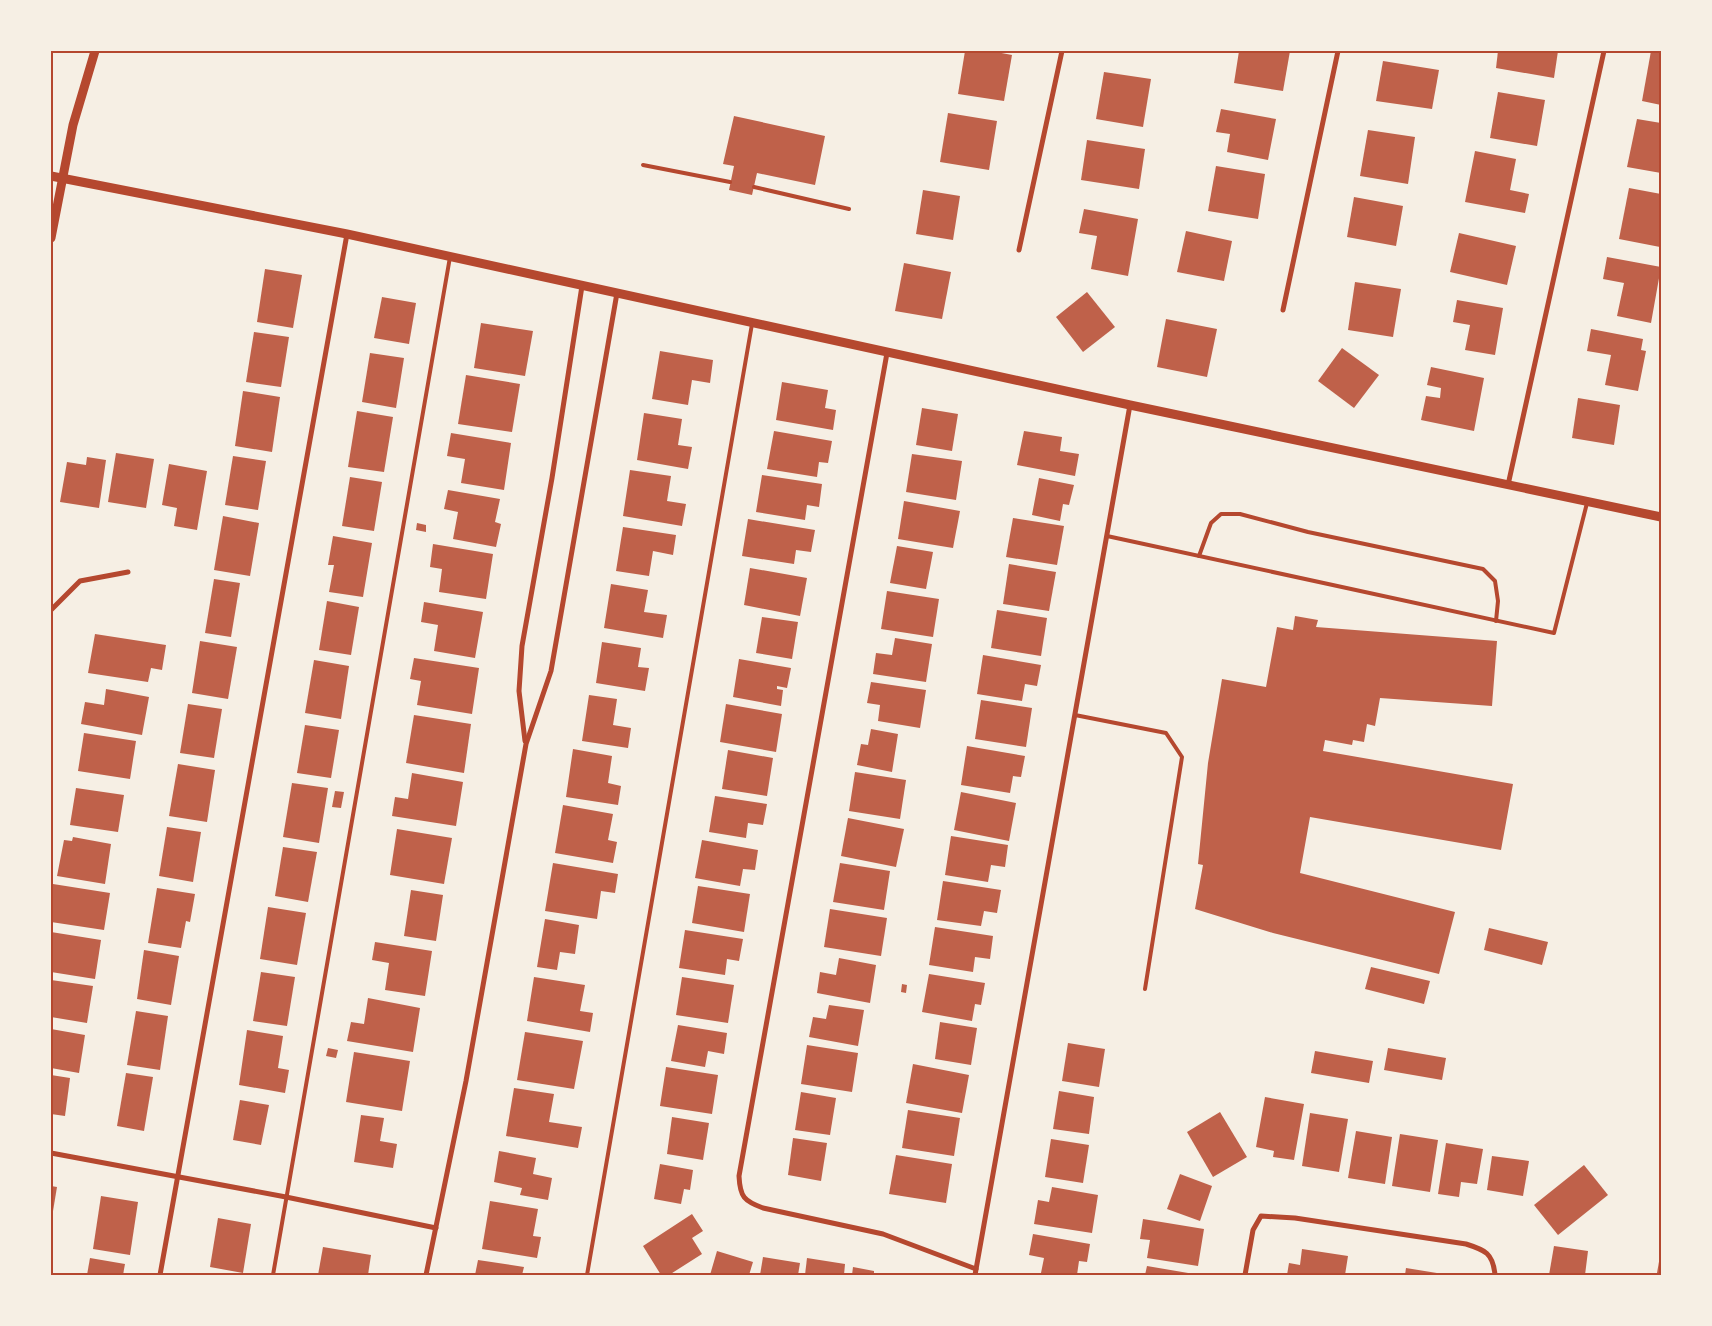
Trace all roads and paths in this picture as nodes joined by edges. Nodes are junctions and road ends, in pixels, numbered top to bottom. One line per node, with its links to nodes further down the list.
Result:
1 (95, 51): 7 (street)
2 (1062, 51): 13 (street)
3 (1338, 51): 17 (street)
4 (1604, 51): 21 (street)
5 (643, 165): 8 (lane)
6 (51, 176): 7 (street)
7 (63, 179): 11 (street); 12 (street)
8 (730, 182)
9 (754, 187): 10 (lane)
10 (849, 209)
11 (347, 234): 14 (street); 33 (street)
12 (51, 238)
13 (1019, 250)
14 (450, 257): 15 (street); 34 (lane)
15 (582, 286): 16 (street); 30 (street)
16 (617, 292): 18 (street); 30 (street)
17 (1283, 310)
18 (752, 322): 19 (street); 40 (lane)
19 (887, 353): 20 (street); 36 (street)
20 (1130, 406): 21 (street); 24 (street)
21 (1508, 485): 22 (street)
22 (1587, 502): 23 (street); 28 (lane)
23 (1661, 517)
24 (1107, 536): 25 (lane); 29 (street)
25 (1199, 556): 28 (lane); 28 (lane)
26 (128, 572): 27 (street)
27 (51, 610)
28 (1496, 621)
29 (1076, 715): 31 (lane); 36 (street)
30 (526, 744): 35 (street)
31 (1145, 989)
32 (51, 1153): 33 (street)
33 (177, 1177): 34 (street); 37 (street)
34 (286, 1197): 35 (street); 38 (lane)
35 (436, 1228): 39 (street)
36 (976, 1272)
37 (160, 1275)
38 (273, 1275)
39 (426, 1275)
40 (587, 1275)
41 (1245, 1275): 42 (street)
42 (1495, 1275)

